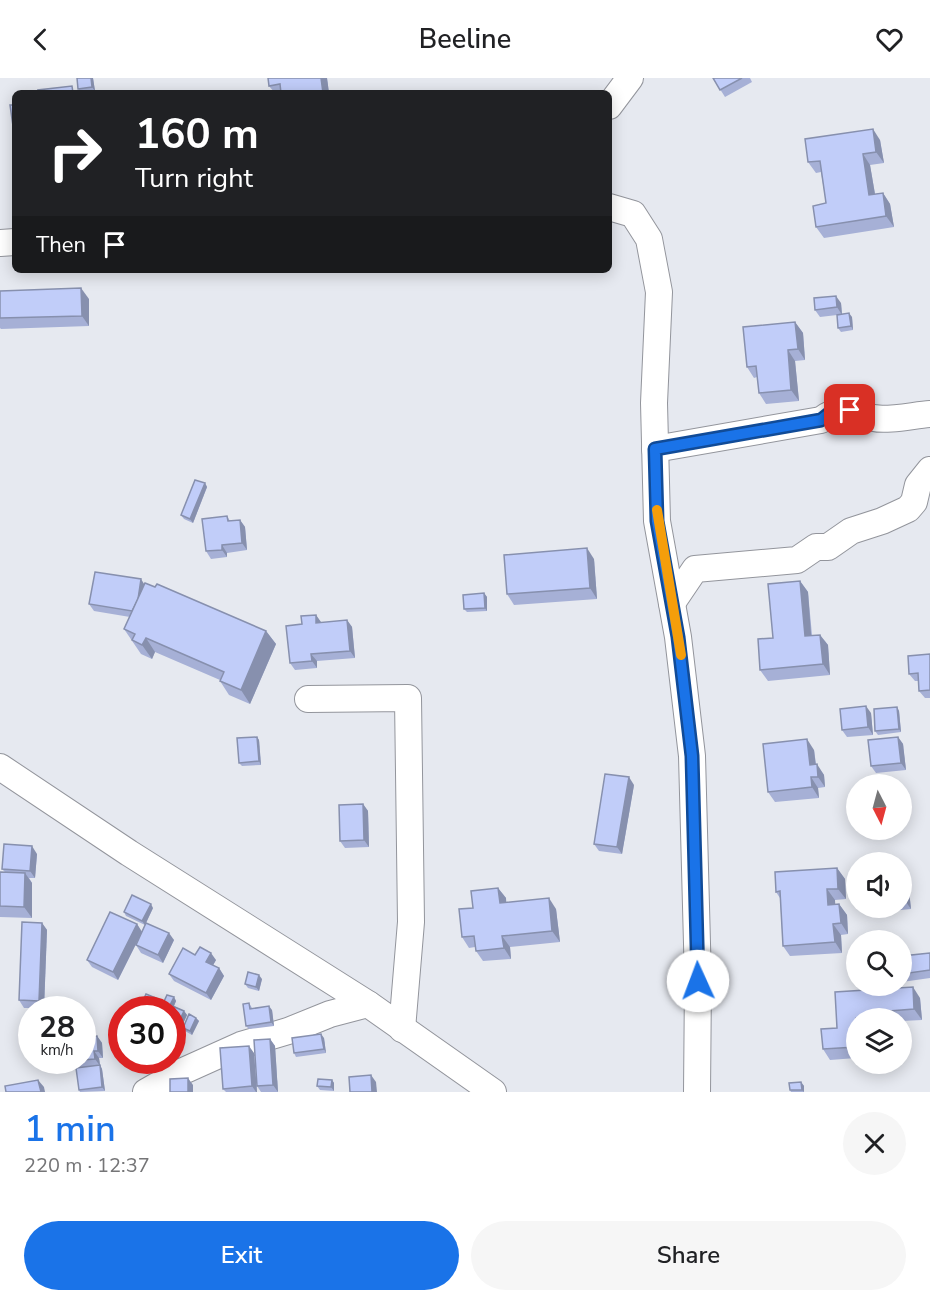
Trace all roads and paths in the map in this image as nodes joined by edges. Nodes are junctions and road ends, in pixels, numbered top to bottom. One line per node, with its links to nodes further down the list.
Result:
1 (630, 78): 2 (street)
2 (612, 102)
3 (612, 208): 5 (street)
4 (930, 414): 5 (street)
5 (655, 449): 7 (street)
6 (930, 470): 7 (street)
7 (672, 603): 14 (street)
8 (308, 699): 11 (street)
9 (0, 767): 10 (street)
10 (368, 1004): 11 (street); 12 (street)
11 (402, 1029): 13 (street)
12 (146, 1092)
13 (493, 1092)
14 (697, 1092)

